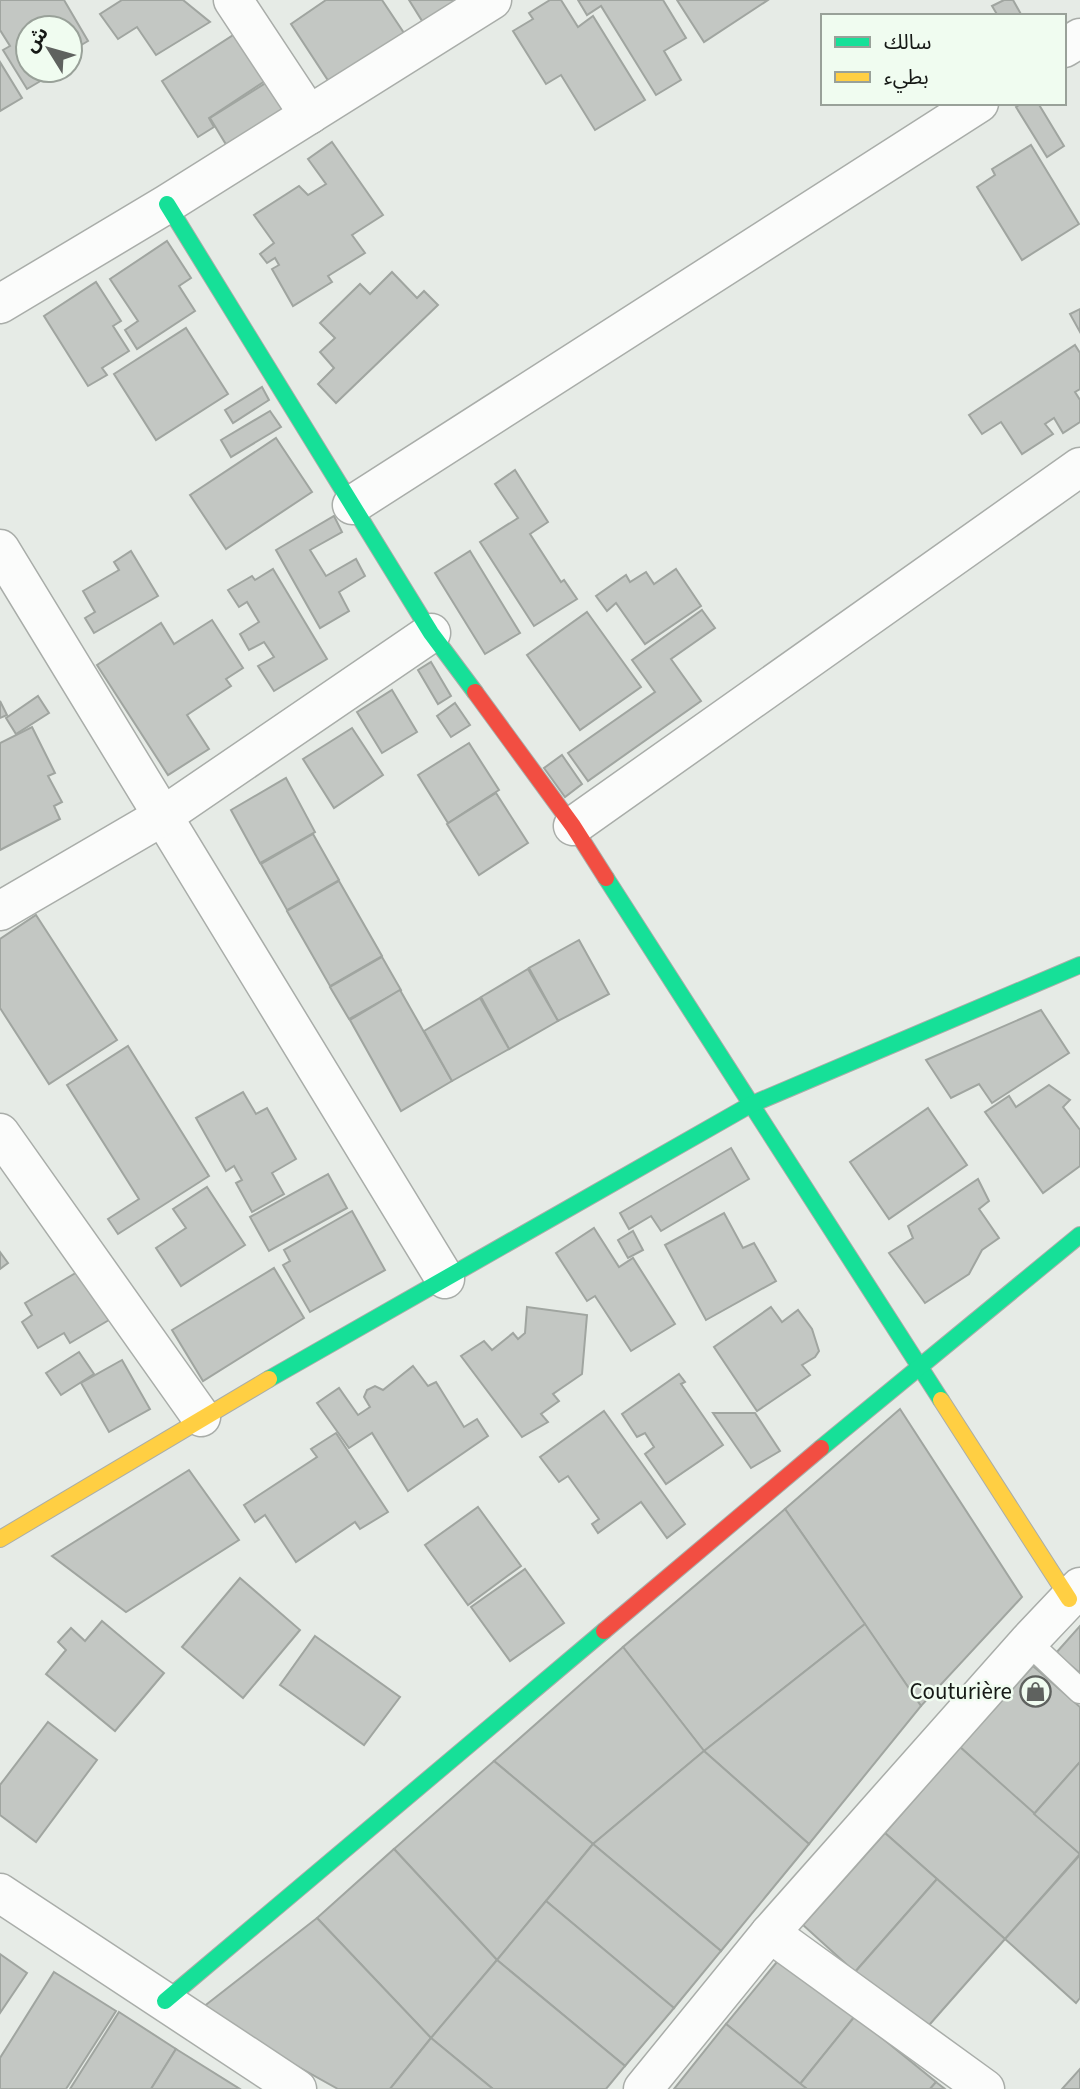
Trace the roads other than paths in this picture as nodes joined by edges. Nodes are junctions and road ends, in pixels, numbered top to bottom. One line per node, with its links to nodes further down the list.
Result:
1 (233, 0): 4 (street)
2 (492, 0): 4 (street)
3 (976, 105): 8 (street)
4 (309, 115): 5 (street)
5 (167, 204): 6 (street); 8 (street)
6 (0, 304)
7 (1080, 467): 12 (street)
8 (352, 505): 10 (street)
9 (0, 549): 11 (street)
10 (431, 633): 11 (street); 12 (street)
11 (163, 816): 13 (street); 18 (street)
12 (573, 826): 15 (street)
13 (0, 911)
14 (1080, 965): 15 (street)
15 (750, 1105): 18 (street); 19 (street)
16 (0, 1133): 20 (street)
17 (1080, 1235): 19 (street)
18 (445, 1279): 20 (street)
19 (919, 1366): 22 (street); 27 (street)
20 (201, 1417): 21 (street)
21 (0, 1539)
22 (1075, 1593): 23 (street)
23 (1028, 1642): 24 (lane); 26 (street)
24 (1080, 1691)
25 (0, 1893): 27 (street)
26 (770, 1933): 29 (street); 30 (street)
27 (165, 2001): 28 (street)
28 (297, 2089)
29 (643, 2089)
30 (985, 2089)

